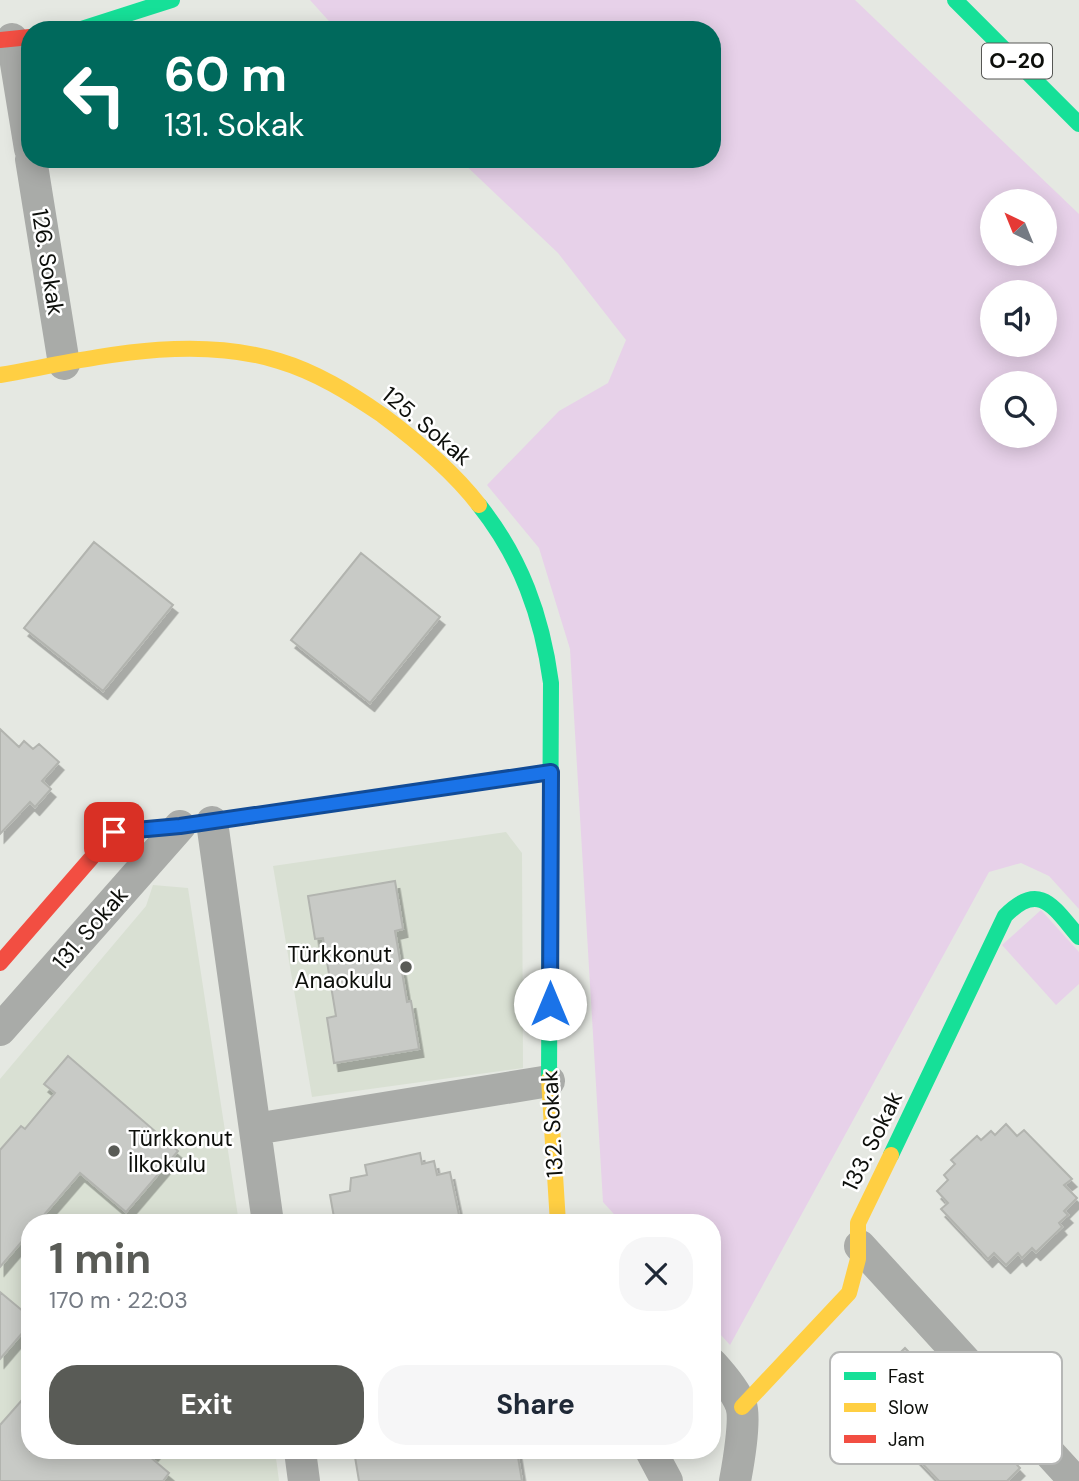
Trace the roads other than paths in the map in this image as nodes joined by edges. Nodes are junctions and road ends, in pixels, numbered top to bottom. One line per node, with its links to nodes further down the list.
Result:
1 (172, 0): 3 (main road)
2 (955, 0): 6 (main road, O-20)
3 (106, 21)
4 (14, 39): 5 (street)
5 (21, 87)
6 (1079, 124)
7 (32, 168): 8 (street, 126. Sokak)
8 (64, 364): 9 (main road, 125. Sokak); 10 (main road, 125. Sokak)
9 (0, 375)
10 (551, 772): 11 (main road, 131. Sokak); 16 (main road, 132. Sokak)
11 (212, 822): 12 (main road, 131. Sokak); 17 (street)
12 (180, 826): 14 (main road, 131. Sokak); 15 (street, 131. Sokak)
13 (1079, 937): 20 (main road, 133. Sokak)
14 (0, 963)
15 (0, 1030)
16 (550, 1081): 17 (street); 19 (main road, 132. Sokak)
17 (255, 1129): 18 (street)
18 (267, 1214)
19 (557, 1214)
20 (860, 1246): 21 (street); 23 (main road, 133. Sokak)
21 (957, 1352)
22 (721, 1375): 23 (street)
23 (742, 1407): 29 (street)
24 (301, 1459): 27 (street)
25 (655, 1459): 28 (street)
26 (1059, 1464): 30 (street)
27 (304, 1481)
28 (667, 1481)
29 (735, 1481)
30 (1075, 1481)

